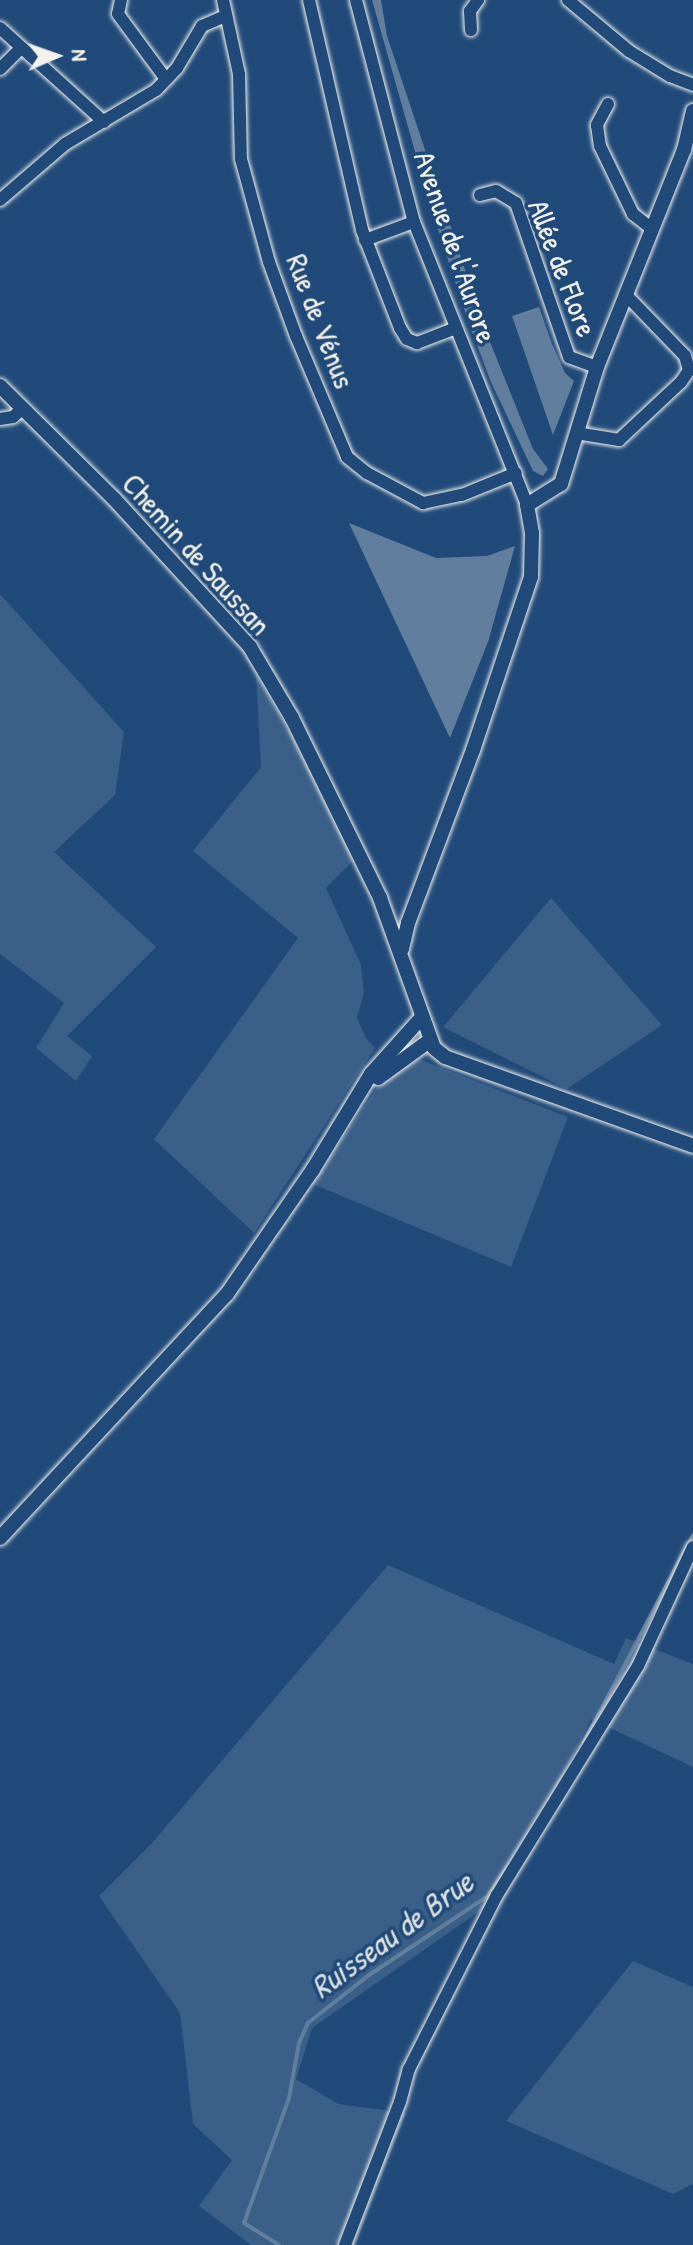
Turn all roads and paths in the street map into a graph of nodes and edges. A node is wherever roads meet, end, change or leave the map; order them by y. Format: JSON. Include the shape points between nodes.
{"nodes":[{"id":1,"x":121,"y":0,"type":"edge"},
{"id":2,"x":223,"y":0,"type":"edge"},
{"id":3,"x":309,"y":0,"type":"edge"},
{"id":4,"x":356,"y":0,"type":"edge"},
{"id":5,"x":478,"y":0,"type":"edge"},
{"id":6,"x":568,"y":0,"type":"edge"},
{"id":7,"x":226,"y":16,"type":"junction"},
{"id":8,"x":0,"y":28,"type":"edge"},
{"id":9,"x":471,"y":30,"type":"dead end"},
{"id":10,"x":21,"y":48,"type":"junction"},
{"id":11,"x":0,"y":69,"type":"edge"},
{"id":12,"x":166,"y":79,"type":"junction"},
{"id":13,"x":693,"y":85,"type":"edge"},
{"id":14,"x":608,"y":104,"type":"dead end"},
{"id":15,"x":693,"y":111,"type":"edge"},
{"id":16,"x":104,"y":122,"type":"junction"},
{"id":17,"x":690,"y":138,"type":"edge"},
{"id":18,"x":480,"y":195,"type":"dead end"},
{"id":19,"x":0,"y":200,"type":"edge"},
{"id":20,"x":414,"y":222,"type":"junction"},
{"id":21,"x":652,"y":229,"type":"junction"},
{"id":22,"x":365,"y":240,"type":"junction"},
{"id":23,"x":626,"y":295,"type":"junction"},
{"id":24,"x":454,"y":329,"type":"junction"},
{"id":25,"x":597,"y":367,"type":"junction"},
{"id":26,"x":0,"y":386,"type":"edge"},
{"id":27,"x":23,"y":408,"type":"junction"},
{"id":28,"x":0,"y":419,"type":"edge"},
{"id":29,"x":576,"y":433,"type":"junction"},
{"id":30,"x":516,"y":473,"type":"junction"},
{"id":31,"x":527,"y":505,"type":"junction"},
{"id":32,"x":385,"y":911,"type":"junction"},
{"id":33,"x":408,"y":923,"type":"junction"},
{"id":34,"x":403,"y":946,"type":"junction"},
{"id":35,"x":421,"y":1018,"type":"junction"},
{"id":36,"x":429,"y":1041,"type":"junction"},
{"id":37,"x":352,"y":1108,"type":"junction"},
{"id":38,"x":693,"y":1146,"type":"edge"},
{"id":39,"x":0,"y":1538,"type":"edge"},
{"id":40,"x":693,"y":1547,"type":"edge"},
{"id":41,"x":345,"y":2245,"type":"edge"}],
"edges":[{"from":1,"to":12,"type":"street","via":[[118,14]]},
{"from":2,"to":7,"type":"street","name":"Rue de Vénus"},
{"from":3,"to":22,"type":"street"},
{"from":4,"to":20,"type":"street","name":"Avenue de l'Aurore"},
{"from":5,"to":9,"type":"street","via":[[470,11]]},
{"from":6,"to":13,"type":"street","via":[[629,51]]},
{"from":7,"to":12,"type":"street","via":[[202,26]]},
{"from":7,"to":30,"type":"street","name":"Rue de Vénus","via":[[239,74],[241,159],[275,277],[347,457],[423,503],[462,495]]},
{"from":8,"to":10,"type":"street"},
{"from":10,"to":11,"type":"street"},
{"from":10,"to":16,"type":"street"},
{"from":12,"to":16,"type":"street"},
{"from":14,"to":21,"type":"street","via":[[597,125],[600,146],[633,214]]},
{"from":15,"to":17,"type":"street"},
{"from":16,"to":19,"type":"street","via":[[65,144]]},
{"from":17,"to":21,"type":"street"},
{"from":18,"to":25,"type":"street","name":"Allée de Flore","via":[[496,191],[516,203],[569,357]]},
{"from":20,"to":22,"type":"street"},
{"from":20,"to":24,"type":"street","name":"Avenue de l'Aurore"},
{"from":21,"to":23,"type":"street"},
{"from":22,"to":24,"type":"street","via":[[405,337],[423,343]]},
{"from":23,"to":25,"type":"street"},
{"from":23,"to":29,"type":"street","via":[[685,356],[689,370],[619,440]]},
{"from":24,"to":30,"type":"street","name":"Avenue de l'Aurore"},
{"from":25,"to":29,"type":"street"},
{"from":26,"to":27,"type":"street","name":"Chemin de Saussan"},
{"from":27,"to":28,"type":"street"},
{"from":27,"to":32,"type":"street","name":"Chemin de Saussan","via":[[250,647],[292,718]]},
{"from":29,"to":31,"type":"street","via":[[561,484]]},
{"from":30,"to":31,"type":"street","name":"Avenue de l'Aurore"},
{"from":31,"to":33,"type":"street","name":"Avenue de l'Aurore","via":[[531,577]]},
{"from":32,"to":33,"type":"street"},
{"from":32,"to":34,"type":"street","name":"Chemin de Saussan"},
{"from":33,"to":34,"type":"street","name":"Avenue de l'Aurore"},
{"from":34,"to":35,"type":"street","name":"Chemin de Saussan"},
{"from":35,"to":36,"type":"street","name":"Chemin de Saussan"},
{"from":35,"to":37,"type":"street","via":[[371,1074]]},
{"from":36,"to":37,"type":"street","via":[[383,1072]]},
{"from":36,"to":38,"type":"street","via":[[445,1057]]},
{"from":37,"to":39,"type":"street","via":[[227,1294]]},
{"from":40,"to":41,"type":"street","via":[[638,1666],[497,1895],[409,2069]]}]}
